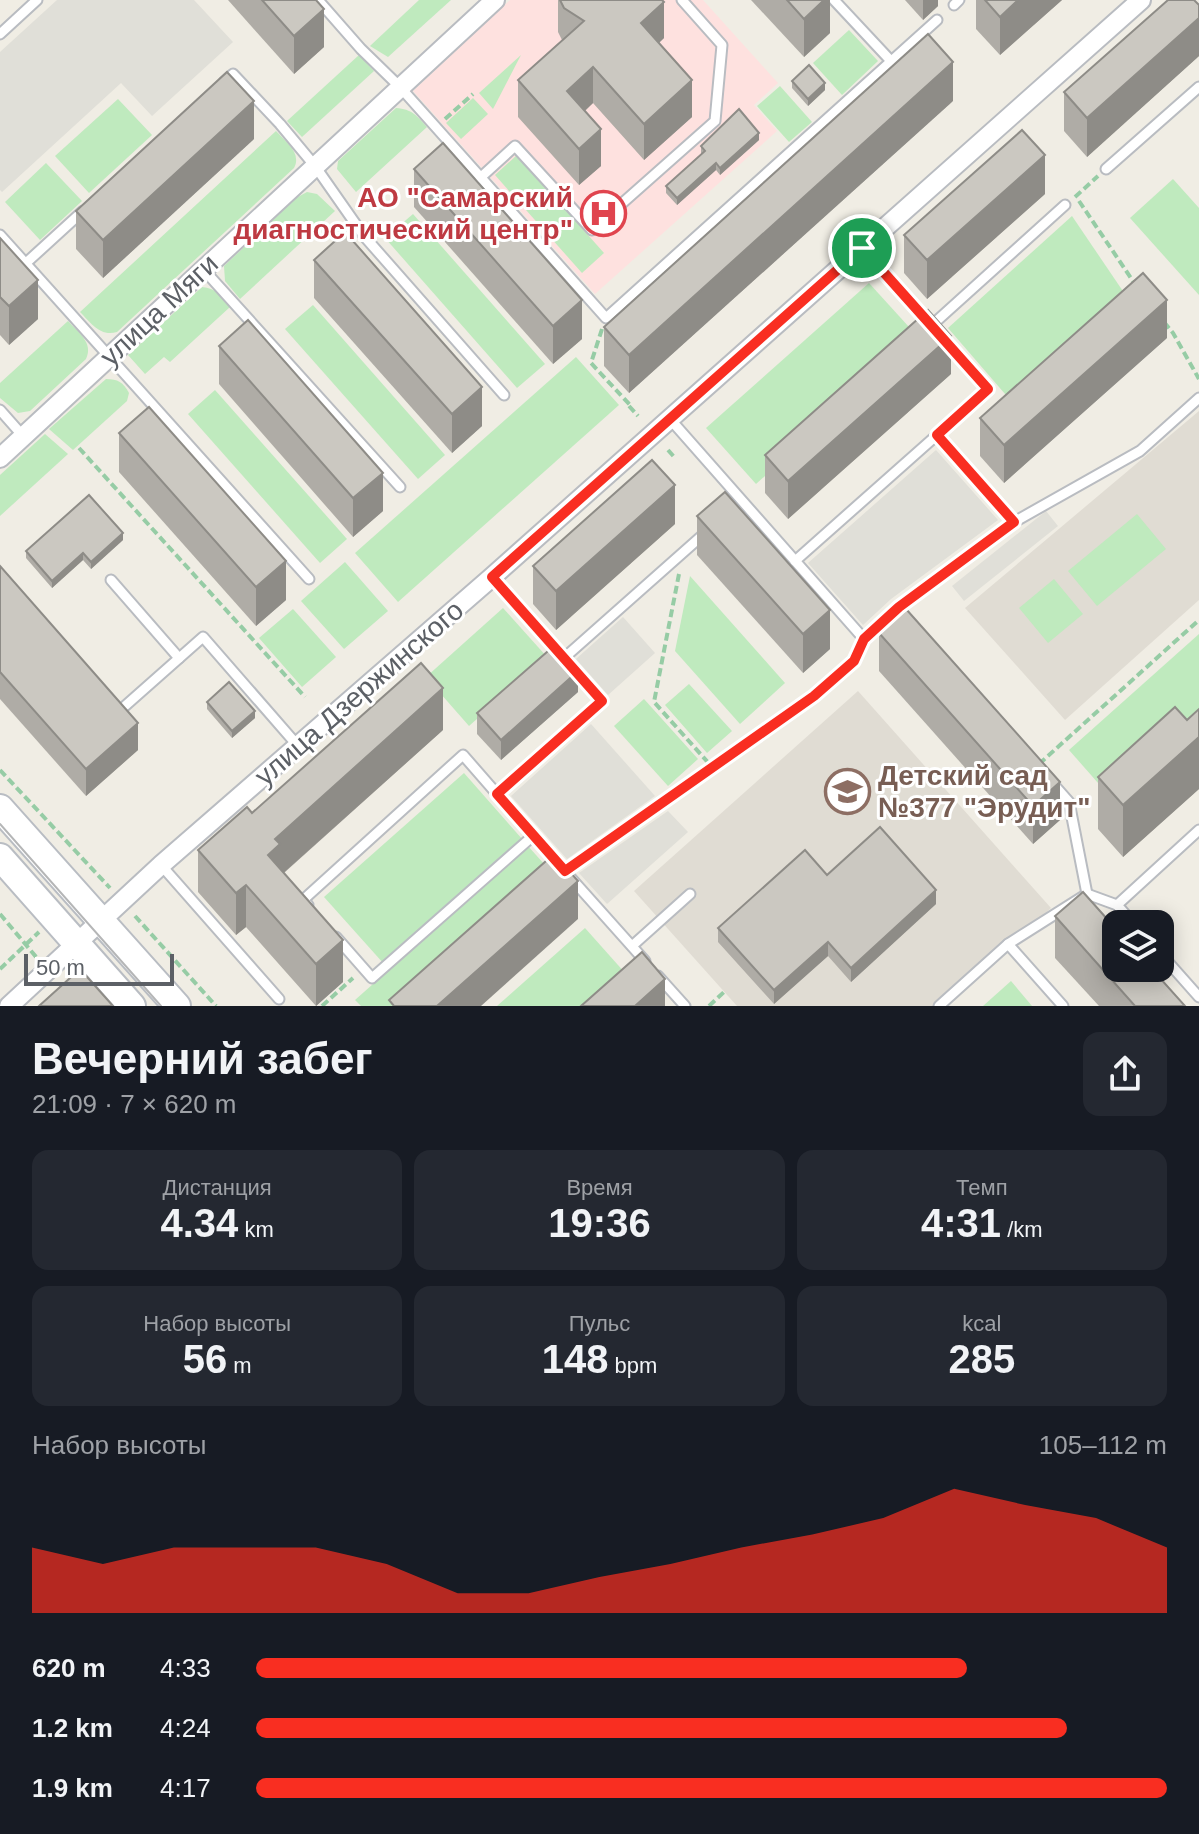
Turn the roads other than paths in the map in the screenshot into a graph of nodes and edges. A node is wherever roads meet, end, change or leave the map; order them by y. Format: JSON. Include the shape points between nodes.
{"nodes":[{"id":1,"x":37,"y":0,"type":"edge"},
{"id":2,"x":318,"y":0,"type":"edge"},
{"id":3,"x":495,"y":0,"type":"edge"},
{"id":4,"x":682,"y":0,"type":"edge"},
{"id":5,"x":834,"y":0,"type":"edge"},
{"id":6,"x":1141,"y":0,"type":"edge"},
{"id":7,"x":937,"y":20,"type":"dead end"},
{"id":8,"x":0,"y":34,"type":"edge"},
{"id":9,"x":891,"y":61,"type":"junction"},
{"id":10,"x":222,"y":85,"type":"edge"},
{"id":11,"x":400,"y":87,"type":"junction"},
{"id":12,"x":1199,"y":87,"type":"edge"},
{"id":13,"x":315,"y":166,"type":"junction"},
{"id":14,"x":1106,"y":169,"type":"road end"},
{"id":15,"x":480,"y":178,"type":"junction"},
{"id":16,"x":95,"y":200,"type":"edge"},
{"id":17,"x":1065,"y":205,"type":"road end"},
{"id":18,"x":0,"y":235,"type":"edge"},
{"id":19,"x":862,"y":248,"type":"junction"},
{"id":20,"x":26,"y":263,"type":"junction"},
{"id":21,"x":204,"y":269,"type":"junction"},
{"id":22,"x":931,"y":326,"type":"junction"},
{"id":23,"x":109,"y":356,"type":"junction"},
{"id":24,"x":504,"y":395,"type":"dead end"},
{"id":25,"x":1199,"y":398,"type":"edge"},
{"id":26,"x":0,"y":410,"type":"edge"},
{"id":27,"x":670,"y":419,"type":"junction"},
{"id":28,"x":937,"y":435,"type":"junction"},
{"id":29,"x":23,"y":436,"type":"junction"},
{"id":30,"x":0,"y":458,"type":"edge"},
{"id":31,"x":400,"y":487,"type":"dead end"},
{"id":32,"x":742,"y":500,"type":"junction"},
{"id":33,"x":730,"y":511,"type":"edge"},
{"id":34,"x":718,"y":521,"type":"edge"},
{"id":35,"x":1014,"y":522,"type":"junction"},
{"id":36,"x":795,"y":561,"type":"junction"},
{"id":37,"x":492,"y":577,"type":"junction"},
{"id":38,"x":309,"y":579,"type":"dead end"},
{"id":39,"x":111,"y":580,"type":"dead end"},
{"id":40,"x":899,"y":607,"type":"junction"},
{"id":41,"x":909,"y":618,"type":"edge"},
{"id":42,"x":179,"y":658,"type":"junction"},
{"id":43,"x":564,"y":658,"type":"junction"},
{"id":44,"x":125,"y":706,"type":"edge"},
{"id":45,"x":298,"y":747,"type":"junction"},
{"id":46,"x":1037,"y":765,"type":"edge"},
{"id":47,"x":497,"y":794,"type":"junction"},
{"id":48,"x":0,"y":808,"type":"edge"},
{"id":49,"x":1199,"y":830,"type":"edge"},
{"id":50,"x":534,"y":835,"type":"junction"},
{"id":51,"x":0,"y":857,"type":"edge"},
{"id":52,"x":161,"y":865,"type":"junction"},
{"id":53,"x":690,"y":894,"type":"dead end"},
{"id":54,"x":1087,"y":894,"type":"junction"},
{"id":55,"x":1117,"y":905,"type":"junction"},
{"id":56,"x":1121,"y":910,"type":"edge"},
{"id":57,"x":313,"y":911,"type":"edge"},
{"id":58,"x":102,"y":922,"type":"junction"},
{"id":59,"x":333,"y":934,"type":"edge"},
{"id":60,"x":1008,"y":944,"type":"junction"},
{"id":61,"x":77,"y":945,"type":"junction"},
{"id":62,"x":632,"y":946,"type":"junction"},
{"id":63,"x":1174,"y":969,"type":"edge"},
{"id":64,"x":1199,"y":997,"type":"edge"},
{"id":65,"x":279,"y":999,"type":"dead end"},
{"id":66,"x":9,"y":1006,"type":"edge"},
{"id":67,"x":132,"y":1006,"type":"edge"},
{"id":68,"x":177,"y":1006,"type":"edge"},
{"id":69,"x":685,"y":1006,"type":"edge"},
{"id":70,"x":939,"y":1006,"type":"edge"},
{"id":71,"x":1063,"y":1006,"type":"edge"}],
"edges":[{"from":1,"to":8,"type":"lane"},
{"from":2,"to":11,"type":"lane"},
{"from":3,"to":11,"type":"street","name":"улица Мяги"},
{"from":4,"to":15,"type":"lane","via":[[722,45],[715,121],[592,230],[515,146]]},
{"from":5,"to":9,"type":"lane"},
{"from":6,"to":19,"type":"street","name":"улица Дзержинского"},
{"from":7,"to":9,"type":"lane"},
{"from":9,"to":15,"type":"lane","via":[[606,318]]},
{"from":10,"to":13,"type":"lane","via":[[233,74]]},
{"from":11,"to":13,"type":"street","name":"улица Мяги"},
{"from":11,"to":15,"type":"lane"},
{"from":12,"to":14,"type":"lane"},
{"from":13,"to":21,"type":"street","name":"улица Мяги"},
{"from":13,"to":24,"type":"lane","via":[[364,236]]},
{"from":16,"to":20,"type":"lane"},
{"from":17,"to":22,"type":"lane"},
{"from":18,"to":20,"type":"lane"},
{"from":19,"to":22,"type":"lane"},
{"from":19,"to":27,"type":"street","name":"улица Дзержинского"},
{"from":20,"to":23,"type":"lane"},
{"from":21,"to":23,"type":"street","name":"улица Мяги"},
{"from":21,"to":31,"type":"lane"},
{"from":22,"to":28,"type":"lane","via":[[988,389]]},
{"from":23,"to":29,"type":"street","name":"улица Мяги"},
{"from":23,"to":38,"type":"lane"},
{"from":25,"to":35,"type":"lane","via":[[1140,451]]},
{"from":26,"to":29,"type":"lane"},
{"from":27,"to":32,"type":"lane"},
{"from":27,"to":37,"type":"street","name":"улица Дзержинского"},
{"from":28,"to":35,"type":"lane"},
{"from":28,"to":36,"type":"lane"},
{"from":29,"to":30,"type":"street","name":"улица Мяги"},
{"from":32,"to":33,"type":"lane"},
{"from":32,"to":36,"type":"lane"},
{"from":34,"to":43,"type":"lane"},
{"from":35,"to":40,"type":"lane"},
{"from":36,"to":40,"type":"lane","via":[[864,639]]},
{"from":37,"to":43,"type":"lane"},
{"from":37,"to":45,"type":"street","name":"улица Дзержинского"},
{"from":39,"to":42,"type":"lane"},
{"from":40,"to":41,"type":"lane"},
{"from":42,"to":44,"type":"lane"},
{"from":42,"to":45,"type":"lane","via":[[203,637]]},
{"from":43,"to":47,"type":"lane","via":[[602,701]]},
{"from":45,"to":52,"type":"street","name":"улица Дзержинского"},
{"from":46,"to":54,"type":"lane","via":[[1069,802]]},
{"from":47,"to":50,"type":"lane"},
{"from":47,"to":57,"type":"lane","via":[[463,755],[303,900]]},
{"from":48,"to":58,"type":"street"},
{"from":49,"to":55,"type":"lane"},
{"from":50,"to":59,"type":"lane","via":[[372,978]]},
{"from":50,"to":62,"type":"lane"},
{"from":51,"to":61,"type":"street"},
{"from":52,"to":58,"type":"street","name":"улица Дзержинского"},
{"from":52,"to":65,"type":"lane"},
{"from":53,"to":62,"type":"lane"},
{"from":54,"to":55,"type":"lane"},
{"from":54,"to":60,"type":"lane"},
{"from":55,"to":56,"type":"lane"},
{"from":58,"to":61,"type":"street","name":"улица Дзержинского"},
{"from":58,"to":68,"type":"street"},
{"from":60,"to":70,"type":"lane"},
{"from":60,"to":71,"type":"lane"},
{"from":61,"to":66,"type":"street","name":"улица Дзержинского"},
{"from":61,"to":67,"type":"street"},
{"from":62,"to":69,"type":"lane"},
{"from":63,"to":64,"type":"lane"}]}
